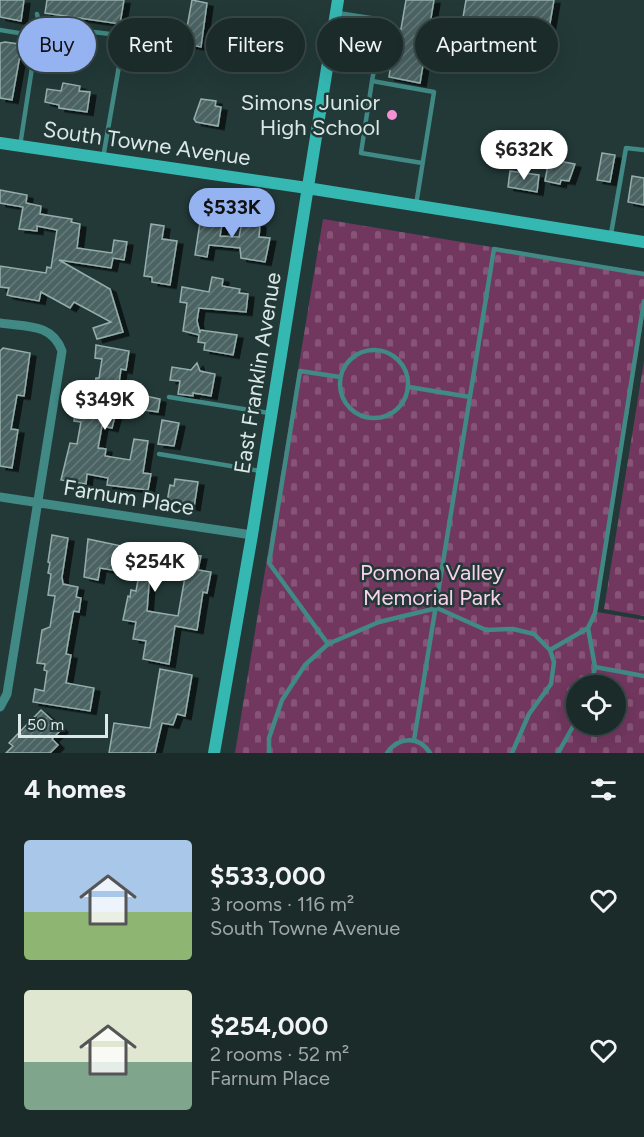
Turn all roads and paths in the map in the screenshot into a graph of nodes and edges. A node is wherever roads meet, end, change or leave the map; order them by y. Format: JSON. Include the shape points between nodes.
{"nodes":[{"id":1,"x":337,"y":6,"type":"edge"},
{"id":2,"x":37,"y":14,"type":"dead end"},
{"id":3,"x":38,"y":18,"type":"edge"},
{"id":4,"x":0,"y":30,"type":"edge"},
{"id":5,"x":96,"y":32,"type":"edge"},
{"id":6,"x":18,"y":33,"type":"edge"},
{"id":7,"x":31,"y":72,"type":"edge"},
{"id":8,"x":372,"y":81,"type":"junction"},
{"id":9,"x":0,"y":143,"type":"edge"},
{"id":10,"x":20,"y":146,"type":"junction"},
{"id":11,"x":644,"y":150,"type":"edge"},
{"id":12,"x":103,"y":158,"type":"junction"},
{"id":13,"x":423,"y":164,"type":"junction"},
{"id":14,"x":307,"y":188,"type":"junction"},
{"id":15,"x":416,"y":205,"type":"junction"},
{"id":16,"x":610,"y":237,"type":"junction"},
{"id":17,"x":644,"y":242,"type":"edge"},
{"id":18,"x":644,"y":274,"type":"edge"},
{"id":19,"x":644,"y":301,"type":"edge"},
{"id":20,"x":0,"y":323,"type":"edge"},
{"id":21,"x":340,"y":376,"type":"junction"},
{"id":22,"x":409,"y":387,"type":"junction"},
{"id":23,"x":169,"y":397,"type":"dead end"},
{"id":24,"x":470,"y":397,"type":"junction"},
{"id":25,"x":272,"y":414,"type":"junction"},
{"id":26,"x":159,"y":454,"type":"dead end"},
{"id":27,"x":263,"y":471,"type":"junction"},
{"id":28,"x":0,"y":497,"type":"edge"},
{"id":29,"x":38,"y":503,"type":"junction"},
{"id":30,"x":252,"y":535,"type":"junction"},
{"id":31,"x":437,"y":608,"type":"junction"},
{"id":32,"x":588,"y":628,"type":"junction"},
{"id":33,"x":328,"y":644,"type":"junction"},
{"id":34,"x":550,"y":650,"type":"junction"},
{"id":35,"x":595,"y":667,"type":"junction"},
{"id":36,"x":593,"y":675,"type":"edge"},
{"id":37,"x":644,"y":676,"type":"edge"},
{"id":38,"x":0,"y":707,"type":"edge"},
{"id":39,"x":568,"y":735,"type":"edge"},
{"id":40,"x":414,"y":741,"type":"junction"},
{"id":41,"x":510,"y":752,"type":"edge"},
{"id":42,"x":214,"y":753,"type":"edge"},
{"id":43,"x":269,"y":753,"type":"edge"},
{"id":44,"x":387,"y":753,"type":"edge"},
{"id":45,"x":430,"y":753,"type":"edge"},
{"id":46,"x":558,"y":753,"type":"edge"}],
"edges":[{"from":1,"to":8,"type":"lane","via":[[383,20]]},
{"from":1,"to":14,"type":"street","name":"East Franklin Avenue"},
{"from":2,"to":3,"type":"lane"},
{"from":4,"to":6,"type":"lane"},
{"from":5,"to":12,"type":"lane","via":[[118,35],[123,43]]},
{"from":7,"to":10,"type":"lane"},
{"from":8,"to":13,"type":"lane","via":[[434,92]]},
{"from":8,"to":13,"type":"lane","via":[[361,153]]},
{"from":9,"to":10,"type":"street","name":"South Towne Avenue"},
{"from":10,"to":12,"type":"street","name":"South Towne Avenue"},
{"from":11,"to":16,"type":"lane","via":[[626,148]]},
{"from":12,"to":14,"type":"street","name":"South Towne Avenue"},
{"from":13,"to":15,"type":"lane"},
{"from":14,"to":15,"type":"street","name":"South Towne Avenue"},
{"from":14,"to":25,"type":"street","name":"East Franklin Avenue"},
{"from":15,"to":16,"type":"street","name":"South Towne Avenue"},
{"from":16,"to":17,"type":"street","name":"South Towne Avenue"},
{"from":18,"to":24,"type":"lane","via":[[494,249]]},
{"from":19,"to":32,"type":"lane","via":[[595,613]]},
{"from":20,"to":29,"type":"street","via":[[48,330],[58,338],[62,351]]},
{"from":21,"to":22,"type":"lane","via":[[358,353],[386,351],[397,358],[406,372]]},
{"from":21,"to":22,"type":"lane","via":[[340,393],[348,408],[361,417],[379,419],[395,411],[405,400]]},
{"from":21,"to":33,"type":"lane","via":[[300,371],[269,563]]},
{"from":22,"to":24,"type":"lane"},
{"from":23,"to":25,"type":"lane"},
{"from":24,"to":31,"type":"lane"},
{"from":25,"to":27,"type":"street","name":"East Franklin Avenue"},
{"from":26,"to":27,"type":"lane"},
{"from":27,"to":30,"type":"street","name":"East Franklin Avenue"},
{"from":28,"to":29,"type":"street","name":"Farnum Place"},
{"from":29,"to":30,"type":"street","name":"Farnum Place"},
{"from":29,"to":38,"type":"street","via":[[7,694]]},
{"from":30,"to":42,"type":"street","name":"East Franklin Avenue"},
{"from":31,"to":33,"type":"lane","via":[[380,622]]},
{"from":31,"to":34,"type":"lane","via":[[486,630],[513,629],[534,634]]},
{"from":31,"to":40,"type":"lane"},
{"from":32,"to":34,"type":"lane"},
{"from":32,"to":35,"type":"lane"},
{"from":33,"to":43,"type":"lane","via":[[305,665],[282,700]]},
{"from":34,"to":41,"type":"lane","via":[[554,662],[551,684],[529,714]]},
{"from":35,"to":36,"type":"lane"},
{"from":35,"to":37,"type":"lane"},
{"from":39,"to":46,"type":"lane"},
{"from":40,"to":44,"type":"lane","via":[[398,742]]},
{"from":40,"to":45,"type":"lane","via":[[422,743]]}]}
